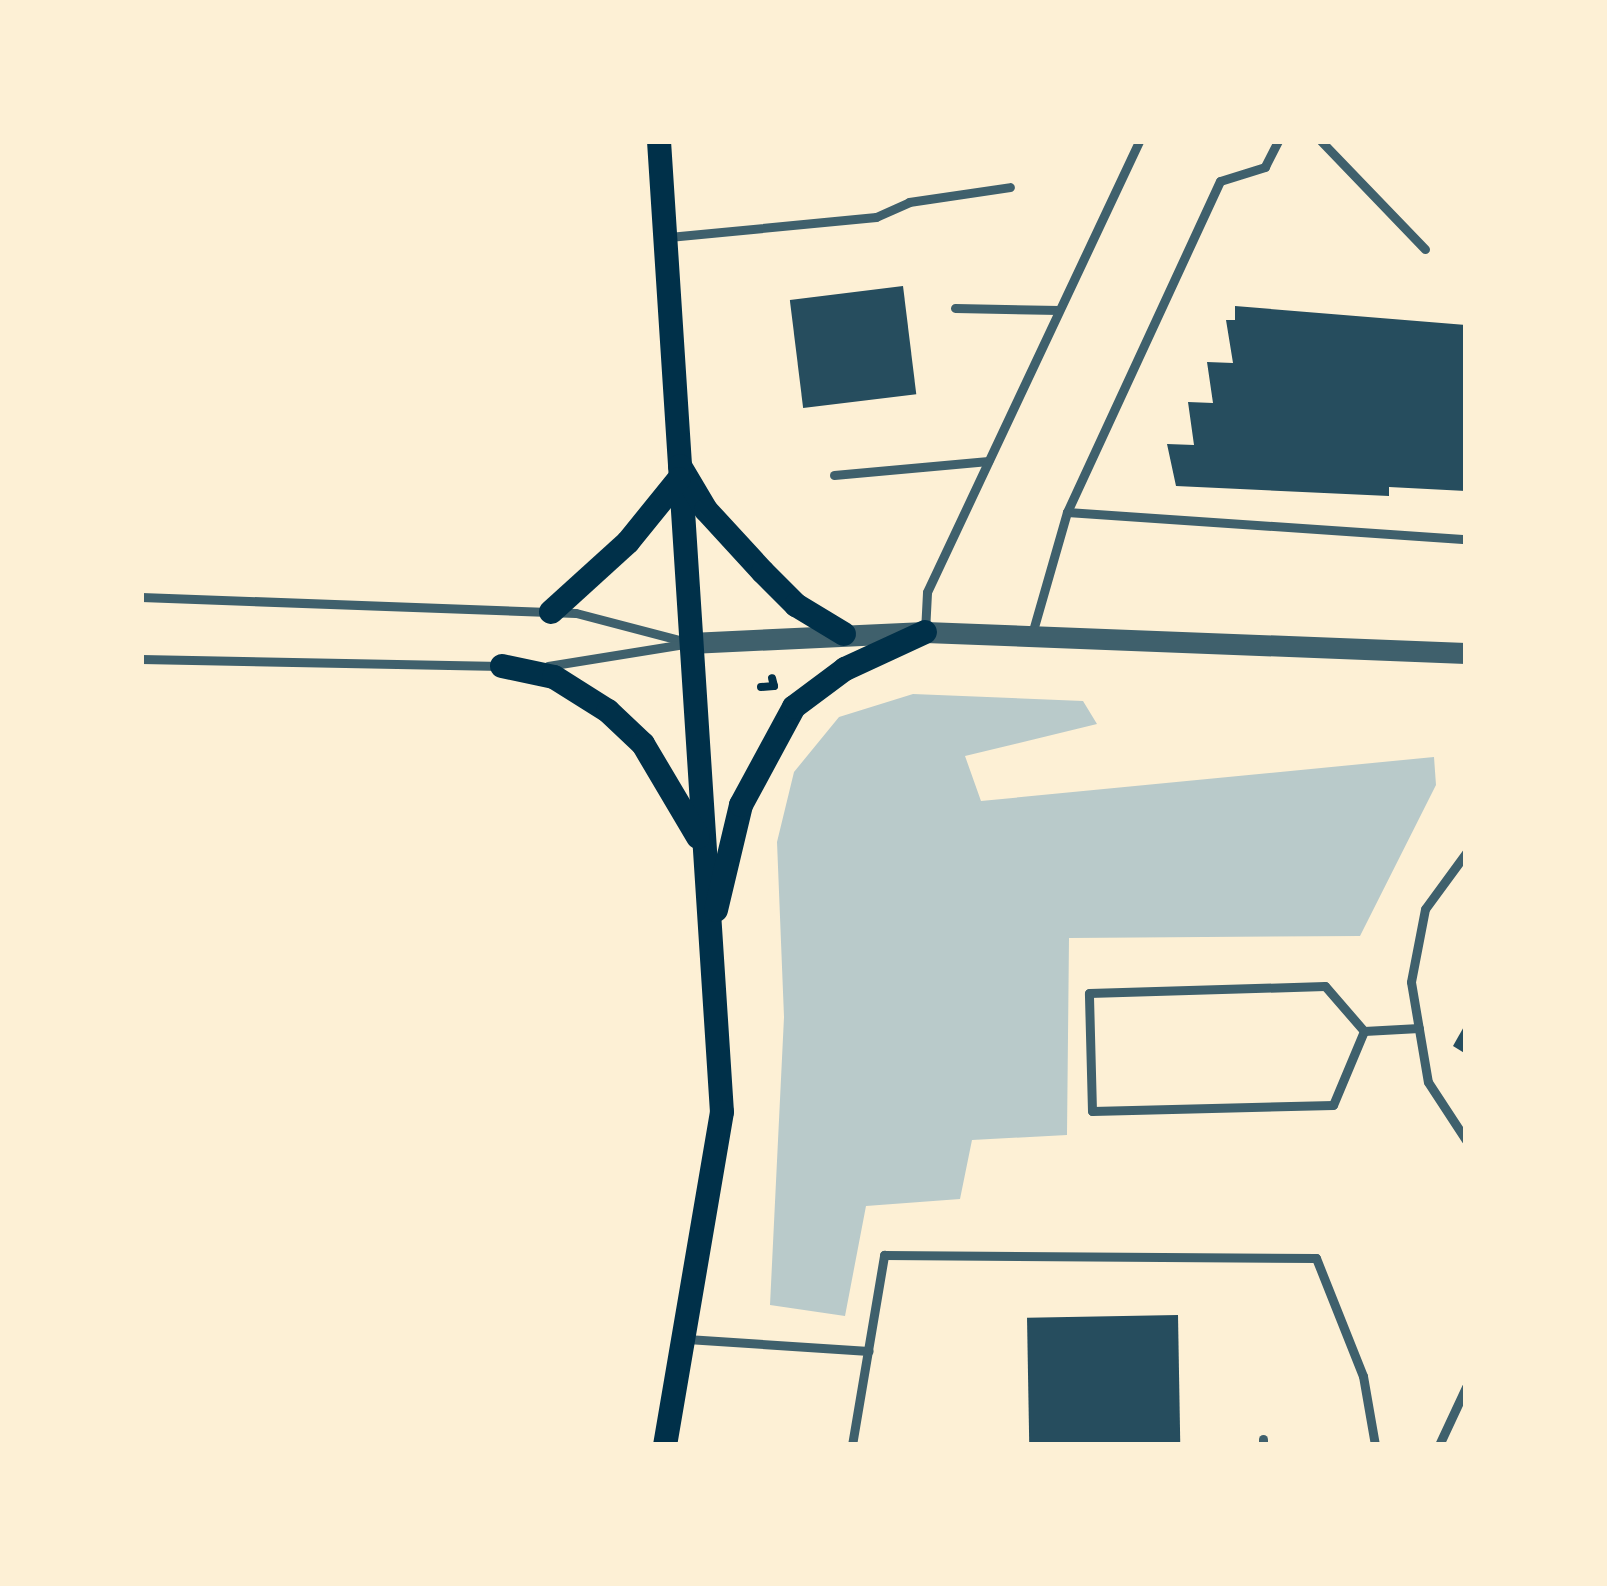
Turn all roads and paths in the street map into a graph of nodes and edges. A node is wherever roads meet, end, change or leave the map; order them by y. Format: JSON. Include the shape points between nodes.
{"nodes":[{"id":1,"x":659,"y":141,"type":"edge"},
{"id":2,"x":1139,"y":141,"type":"edge"},
{"id":3,"x":1278,"y":141,"type":"edge"},
{"id":4,"x":1321,"y":141,"type":"edge"},
{"id":5,"x":1010,"y":188,"type":"dead end"},
{"id":6,"x":664,"y":238,"type":"junction"},
{"id":7,"x":1425,"y":249,"type":"dead end"},
{"id":8,"x":955,"y":308,"type":"dead end"},
{"id":9,"x":1059,"y":310,"type":"junction"},
{"id":10,"x":988,"y":461,"type":"junction"},
{"id":11,"x":679,"y":471,"type":"junction"},
{"id":12,"x":835,"y":476,"type":"dead end"},
{"id":13,"x":1067,"y":512,"type":"junction"},
{"id":14,"x":1466,"y":539,"type":"edge"},
{"id":15,"x":141,"y":597,"type":"edge"},
{"id":16,"x":551,"y":612,"type":"junction"},
{"id":17,"x":925,"y":632,"type":"junction"},
{"id":18,"x":844,"y":634,"type":"junction"},
{"id":19,"x":1032,"y":635,"type":"junction"},
{"id":20,"x":690,"y":643,"type":"junction"},
{"id":21,"x":1466,"y":653,"type":"edge"},
{"id":22,"x":141,"y":659,"type":"edge"},
{"id":23,"x":502,"y":666,"type":"junction"},
{"id":24,"x":704,"y":850,"type":"junction"},
{"id":25,"x":1466,"y":853,"type":"edge"},
{"id":26,"x":711,"y":929,"type":"junction"},
{"id":27,"x":1419,"y":1028,"type":"junction"},
{"id":28,"x":1364,"y":1030,"type":"junction"},
{"id":29,"x":1466,"y":1140,"type":"edge"},
{"id":30,"x":688,"y":1339,"type":"junction"},
{"id":31,"x":869,"y":1351,"type":"junction"},
{"id":32,"x":1466,"y":1387,"type":"edge"},
{"id":33,"x":665,"y":1445,"type":"edge"},
{"id":34,"x":852,"y":1445,"type":"edge"},
{"id":35,"x":1375,"y":1445,"type":"edge"},
{"id":36,"x":1439,"y":1445,"type":"edge"}],
"edges":[{"from":1,"to":6,"type":"main road"},
{"from":2,"to":9,"type":"lane"},
{"from":3,"to":13,"type":"lane","via":[[1265,167],[1220,181]]},
{"from":4,"to":7,"type":"lane"},
{"from":5,"to":6,"type":"lane","via":[[909,202],[876,217]]},
{"from":6,"to":11,"type":"main road"},
{"from":8,"to":9,"type":"lane"},
{"from":9,"to":10,"type":"lane"},
{"from":10,"to":12,"type":"lane"},
{"from":10,"to":17,"type":"lane","via":[[927,592]]},
{"from":11,"to":16,"type":"main road","via":[[628,542]]},
{"from":11,"to":18,"type":"main road","via":[[796,605]]},
{"from":11,"to":20,"type":"main road"},
{"from":13,"to":14,"type":"lane"},
{"from":13,"to":19,"type":"lane"},
{"from":15,"to":16,"type":"lane"},
{"from":16,"to":20,"type":"lane"},
{"from":17,"to":18,"type":"street"},
{"from":17,"to":19,"type":"street"},
{"from":17,"to":26,"type":"main road","via":[[844,669],[794,707],[773,735],[741,805]]},
{"from":18,"to":20,"type":"street"},
{"from":19,"to":21,"type":"street"},
{"from":20,"to":23,"type":"lane","via":[[580,667]]},
{"from":20,"to":24,"type":"main road"},
{"from":22,"to":23,"type":"lane"},
{"from":23,"to":24,"type":"main road","via":[[554,676],[612,714],[643,744]]},
{"from":24,"to":26,"type":"main road"},
{"from":25,"to":27,"type":"lane","via":[[1425,909],[1411,982]]},
{"from":26,"to":30,"type":"main road","via":[[722,1112]]},
{"from":27,"to":28,"type":"lane"},
{"from":27,"to":29,"type":"lane","via":[[1428,1082]]},
{"from":28,"to":28,"type":"lane","via":[[1325,986],[1089,993],[1093,1111],[1333,1105]]},
{"from":30,"to":31,"type":"lane"},
{"from":30,"to":33,"type":"main road"},
{"from":31,"to":34,"type":"lane"},
{"from":31,"to":35,"type":"lane","via":[[884,1255],[1316,1258],[1363,1376]]},
{"from":32,"to":36,"type":"lane"}]}
